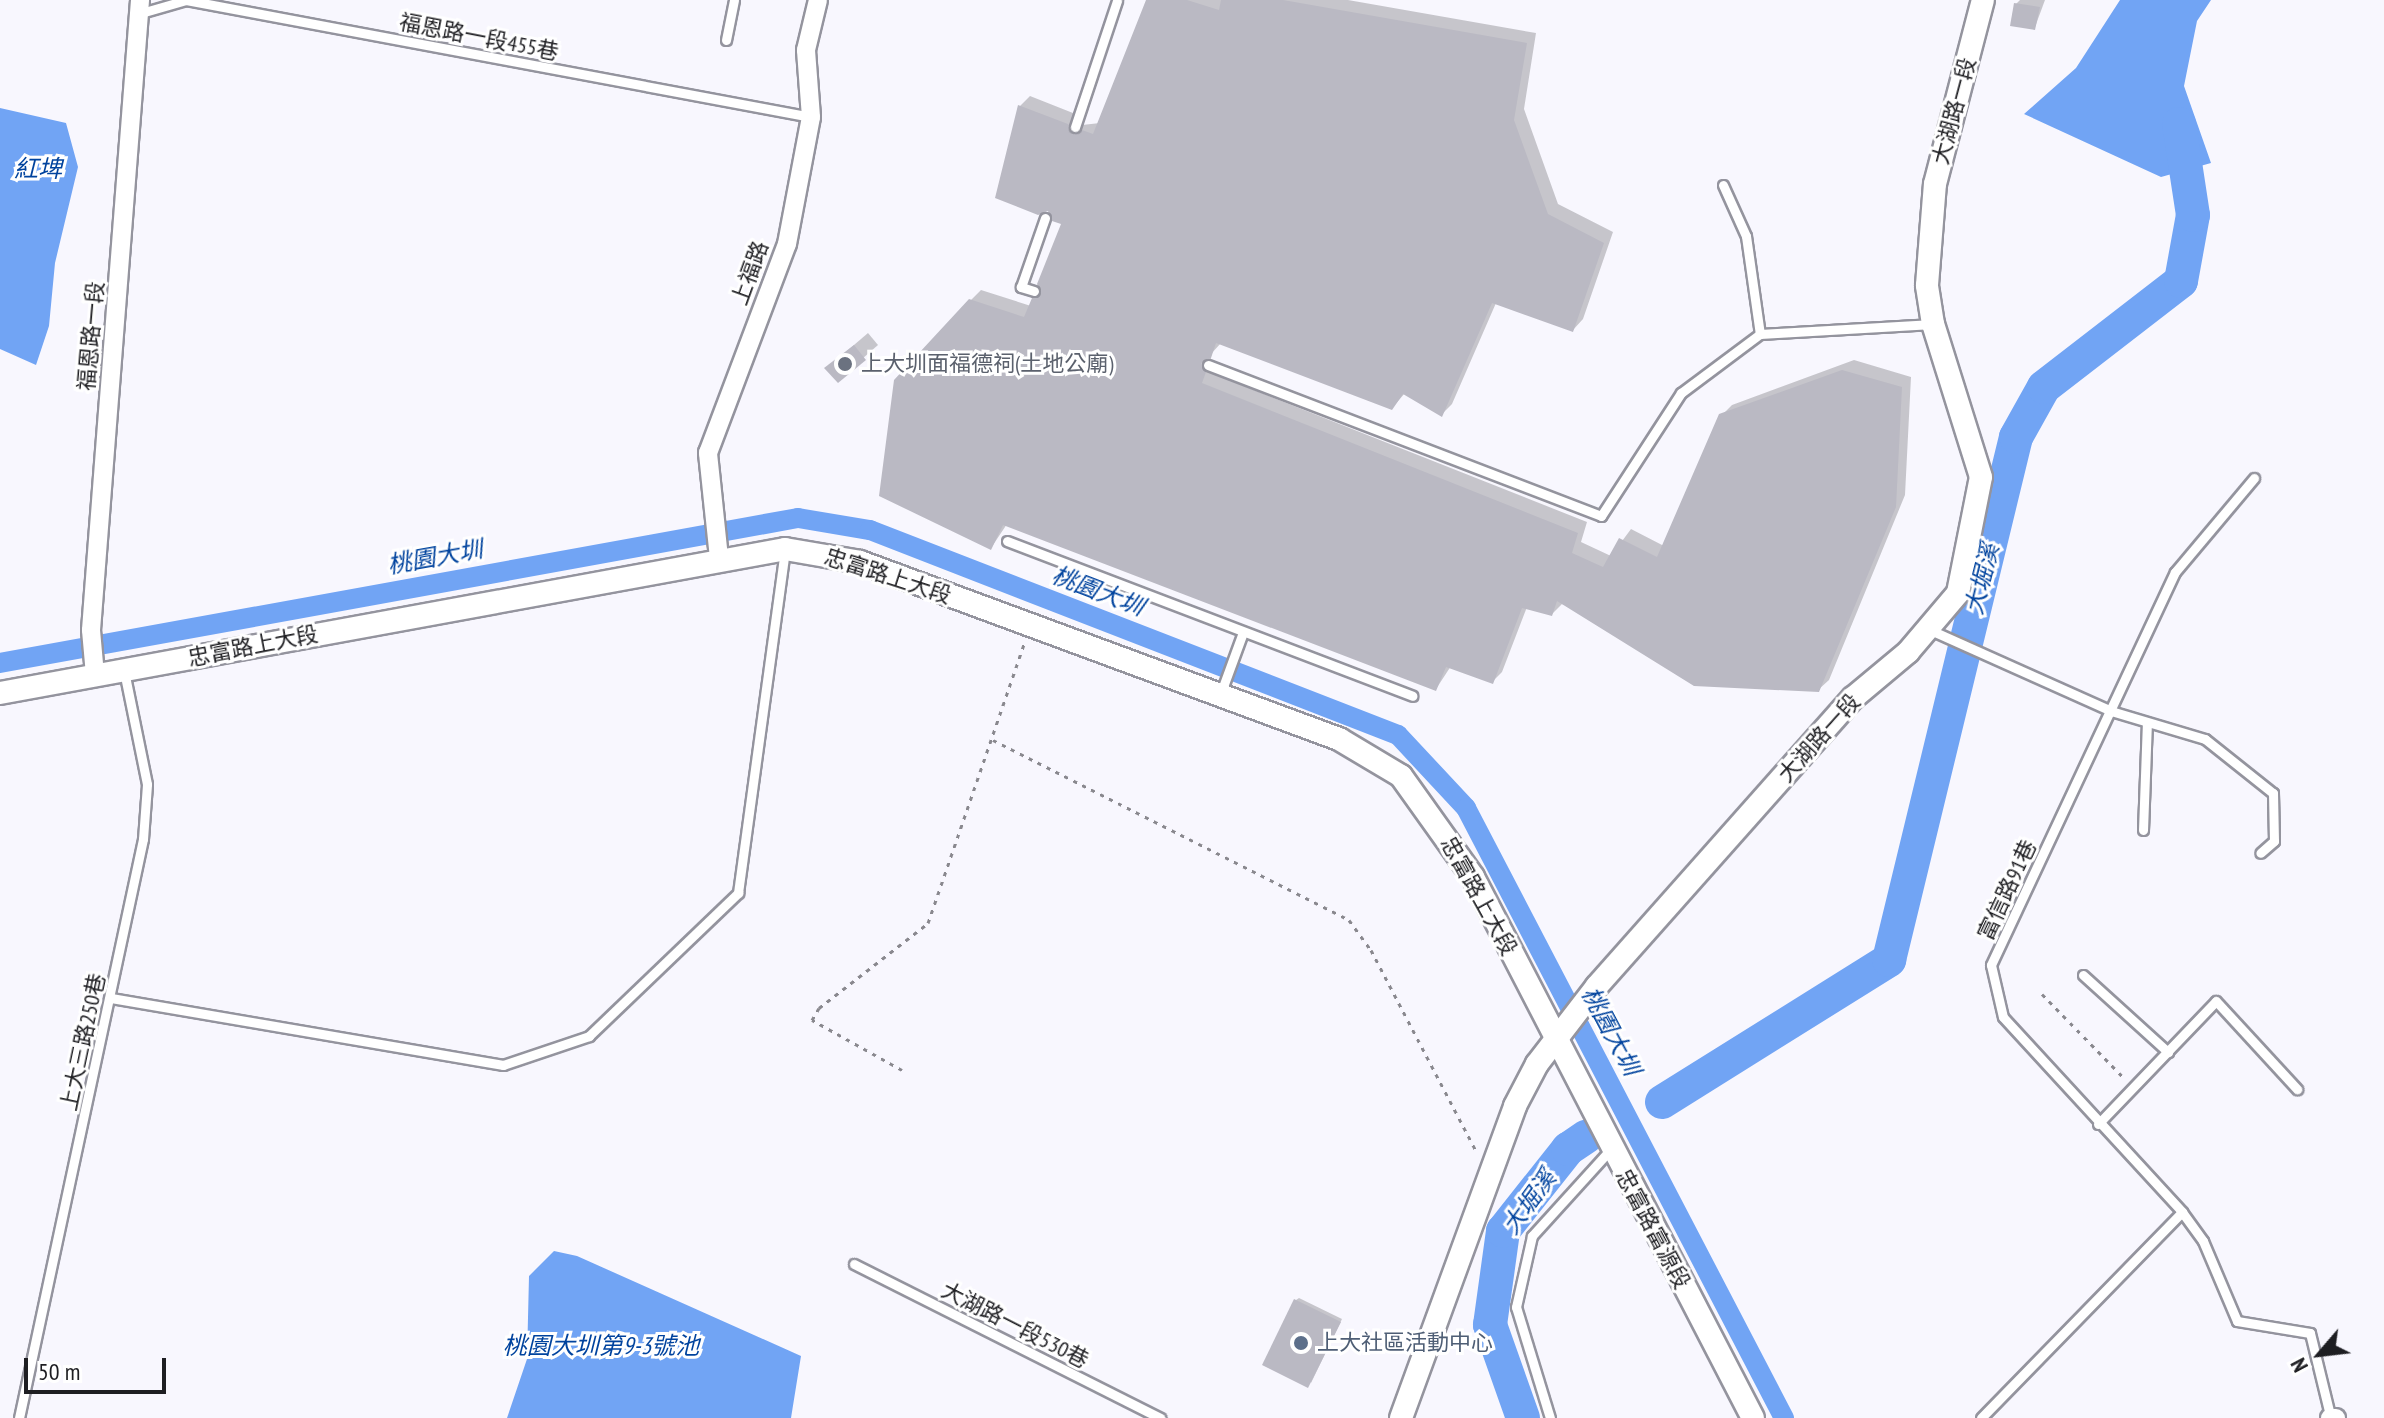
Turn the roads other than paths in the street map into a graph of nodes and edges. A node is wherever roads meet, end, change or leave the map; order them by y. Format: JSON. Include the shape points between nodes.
{"nodes":[{"id":1,"x":734,"y":0,"type":"edge"},
{"id":2,"x":818,"y":0,"type":"edge"},
{"id":3,"x":1983,"y":0,"type":"edge"},
{"id":4,"x":1117,"y":1,"type":"edge"},
{"id":5,"x":140,"y":6,"type":"edge"},
{"id":6,"x":726,"y":40,"type":"dead end"},
{"id":7,"x":811,"y":117,"type":"junction"},
{"id":8,"x":1075,"y":127,"type":"dead end"},
{"id":9,"x":1723,"y":185,"type":"dead end"},
{"id":10,"x":1045,"y":218,"type":"dead end"},
{"id":11,"x":1034,"y":291,"type":"dead end"},
{"id":12,"x":1933,"y":324,"type":"junction"},
{"id":13,"x":1760,"y":334,"type":"junction"},
{"id":14,"x":1208,"y":365,"type":"dead end"},
{"id":15,"x":2254,"y":478,"type":"dead end"},
{"id":16,"x":1007,"y":541,"type":"dead end"},
{"id":17,"x":785,"y":549,"type":"junction"},
{"id":18,"x":718,"y":551,"type":"junction"},
{"id":19,"x":1928,"y":629,"type":"junction"},
{"id":20,"x":1243,"y":632,"type":"junction"},
{"id":21,"x":94,"y":667,"type":"junction"},
{"id":22,"x":124,"y":671,"type":"junction"},
{"id":23,"x":1221,"y":692,"type":"junction"},
{"id":24,"x":0,"y":693,"type":"edge"},
{"id":25,"x":1412,"y":696,"type":"dead end"},
{"id":26,"x":2111,"y":711,"type":"junction"},
{"id":27,"x":2147,"y":723,"type":"junction"},
{"id":28,"x":2143,"y":830,"type":"dead end"},
{"id":29,"x":2260,"y":853,"type":"dead end"},
{"id":30,"x":2083,"y":975,"type":"dead end"},
{"id":31,"x":111,"y":998,"type":"junction"},
{"id":32,"x":1554,"y":1039,"type":"junction"},
{"id":33,"x":2168,"y":1052,"type":"junction"},
{"id":34,"x":2297,"y":1089,"type":"dead end"},
{"id":35,"x":2098,"y":1124,"type":"junction"},
{"id":36,"x":1611,"y":1149,"type":"junction"},
{"id":37,"x":2182,"y":1212,"type":"junction"},
{"id":38,"x":854,"y":1264,"type":"dead end"},
{"id":39,"x":1749,"y":1416,"type":"edge"},
{"id":40,"x":2332,"y":1417,"type":"edge"},
{"id":41,"x":19,"y":1418,"type":"edge"},
{"id":42,"x":1160,"y":1418,"type":"edge"},
{"id":43,"x":1401,"y":1418,"type":"edge"},
{"id":44,"x":1550,"y":1418,"type":"edge"},
{"id":45,"x":1981,"y":1418,"type":"edge"}],
"edges":[{"from":1,"to":6,"type":"lane"},
{"from":2,"to":7,"type":"street","name":"上福路","via":[[806,50]]},
{"from":3,"to":12,"type":"street","name":"大湖路一段","via":[[1935,184],[1927,285]]},
{"from":4,"to":8,"type":"lane"},
{"from":5,"to":7,"type":"lane","name":"福恩路一段455巷","via":[[186,0]]},
{"from":5,"to":21,"type":"street","name":"福恩路一段","via":[[91,630]]},
{"from":7,"to":18,"type":"street","name":"上福路","via":[[787,244],[708,453]]},
{"from":9,"to":13,"type":"lane","via":[[1746,236]]},
{"from":10,"to":11,"type":"lane","via":[[1021,287]]},
{"from":12,"to":13,"type":"lane"},
{"from":12,"to":19,"type":"street","name":"大湖路一段","via":[[1981,477],[1958,593]]},
{"from":13,"to":14,"type":"lane","via":[[1681,393],[1601,516]]},
{"from":15,"to":26,"type":"lane","name":"富信路91巷","via":[[2175,572]]},
{"from":16,"to":20,"type":"lane"},
{"from":17,"to":18,"type":"street","name":"忠富路上大段"},
{"from":17,"to":23,"type":"street","name":"忠富路上大段","via":[[860,562]]},
{"from":17,"to":31,"type":"lane","via":[[738,893],[589,1036],[503,1065]]},
{"from":18,"to":22,"type":"street","name":"忠富路上大段"},
{"from":19,"to":26,"type":"lane"},
{"from":19,"to":32,"type":"street","name":"大湖路一段","via":[[1853,698]]},
{"from":20,"to":23,"type":"lane"},
{"from":20,"to":25,"type":"lane"},
{"from":21,"to":22,"type":"street","name":"忠富路上大段"},
{"from":21,"to":24,"type":"street","name":"忠富路上大段"},
{"from":22,"to":31,"type":"lane","name":"上大三路250巷","via":[[147,784],[143,839]]},
{"from":23,"to":32,"type":"street","name":"忠富路上大段","via":[[1339,739],[1401,776],[1473,877]]},
{"from":26,"to":27,"type":"lane"},
{"from":26,"to":35,"type":"lane","name":"富信路91巷","via":[[1991,965],[2003,1017]]},
{"from":27,"to":28,"type":"lane"},
{"from":27,"to":29,"type":"lane","via":[[2205,739],[2273,793],[2274,841]]},
{"from":30,"to":33,"type":"lane"},
{"from":31,"to":41,"type":"lane","name":"上大三路250巷"},
{"from":32,"to":36,"type":"street","name":"忠富路富源段"},
{"from":32,"to":43,"type":"street","name":"大湖路一段","via":[[1515,1106]]},
{"from":33,"to":34,"type":"lane","via":[[2216,1001]]},
{"from":33,"to":35,"type":"lane"},
{"from":35,"to":37,"type":"lane","name":"富信路91巷"},
{"from":36,"to":39,"type":"street","name":"忠富路富源段"},
{"from":36,"to":44,"type":"lane","via":[[1532,1236],[1516,1307]]},
{"from":37,"to":40,"type":"lane","name":"富信路91巷","via":[[2203,1241],[2237,1321],[2310,1333]]},
{"from":37,"to":45,"type":"lane"},
{"from":38,"to":42,"type":"lane","name":"大湖路一段530巷"}]}
